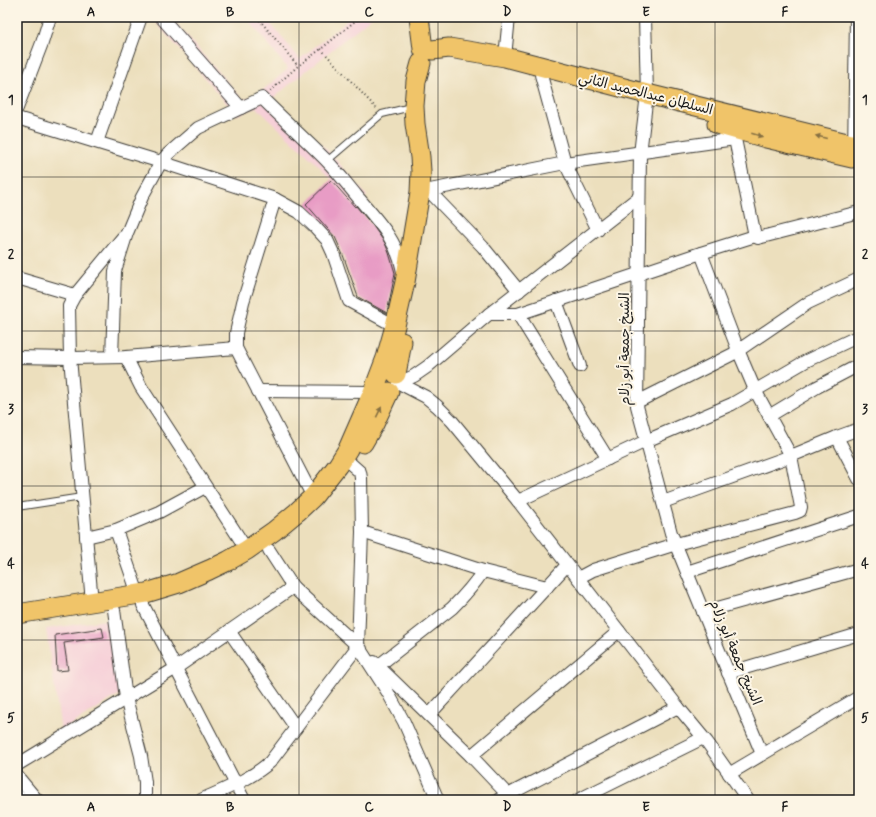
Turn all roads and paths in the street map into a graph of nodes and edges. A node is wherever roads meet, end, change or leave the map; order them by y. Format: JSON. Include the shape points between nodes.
{"nodes":[{"id":1,"x":50,"y":17,"type":"edge"},
{"id":2,"x":141,"y":17,"type":"edge"},
{"id":3,"x":161,"y":17,"type":"edge"},
{"id":4,"x":257,"y":17,"type":"edge"},
{"id":5,"x":360,"y":17,"type":"edge"},
{"id":6,"x":420,"y":17,"type":"edge"},
{"id":7,"x":428,"y":17,"type":"edge"},
{"id":8,"x":509,"y":17,"type":"edge"},
{"id":9,"x":645,"y":17,"type":"edge"},
{"id":10,"x":856,"y":17,"type":"edge"},
{"id":11,"x":321,"y":49,"type":"junction"},
{"id":12,"x":429,"y":55,"type":"junction"},
{"id":13,"x":505,"y":57,"type":"junction"},
{"id":14,"x":298,"y":66,"type":"junction"},
{"id":15,"x":540,"y":75,"type":"junction"},
{"id":16,"x":262,"y":98,"type":"junction"},
{"id":17,"x":646,"y":100,"type":"junction"},
{"id":18,"x":414,"y":106,"type":"junction"},
{"id":19,"x":17,"y":108,"type":"edge"},
{"id":20,"x":241,"y":108,"type":"junction"},
{"id":21,"x":382,"y":114,"type":"junction"},
{"id":22,"x":17,"y":118,"type":"edge"},
{"id":23,"x":734,"y":134,"type":"junction"},
{"id":24,"x":97,"y":142,"type":"junction"},
{"id":25,"x":856,"y":152,"type":"edge"},
{"id":26,"x":640,"y":154,"type":"junction"},
{"id":27,"x":327,"y":161,"type":"junction"},
{"id":28,"x":161,"y":162,"type":"junction"},
{"id":29,"x":565,"y":164,"type":"junction"},
{"id":30,"x":425,"y":192,"type":"junction"},
{"id":31,"x":639,"y":197,"type":"junction"},
{"id":32,"x":275,"y":199,"type":"junction"},
{"id":33,"x":859,"y":212,"type":"edge"},
{"id":34,"x":598,"y":230,"type":"junction"},
{"id":35,"x":127,"y":234,"type":"junction"},
{"id":36,"x":755,"y":236,"type":"junction"},
{"id":37,"x":701,"y":253,"type":"junction"},
{"id":38,"x":638,"y":273,"type":"junction"},
{"id":39,"x":17,"y":278,"type":"edge"},
{"id":40,"x":859,"y":279,"type":"edge"},
{"id":41,"x":405,"y":282,"type":"junction"},
{"id":42,"x":519,"y":291,"type":"junction"},
{"id":43,"x":75,"y":295,"type":"junction"},
{"id":44,"x":556,"y":301,"type":"junction"},
{"id":45,"x":489,"y":314,"type":"junction"},
{"id":46,"x":518,"y":314,"type":"junction"},
{"id":47,"x":395,"y":326,"type":"junction"},
{"id":48,"x":859,"y":336,"type":"edge"},
{"id":49,"x":236,"y":348,"type":"junction"},
{"id":50,"x":738,"y":350,"type":"junction"},
{"id":51,"x":17,"y":356,"type":"edge"},
{"id":52,"x":112,"y":357,"type":"junction"},
{"id":53,"x":126,"y":357,"type":"junction"},
{"id":54,"x":70,"y":358,"type":"junction"},
{"id":55,"x":859,"y":365,"type":"edge"},
{"id":56,"x":580,"y":366,"type":"dead end"},
{"id":57,"x":387,"y":384,"type":"junction"},
{"id":58,"x":756,"y":390,"type":"junction"},
{"id":59,"x":258,"y":391,"type":"junction"},
{"id":60,"x":637,"y":402,"type":"junction"},
{"id":61,"x":769,"y":416,"type":"junction"},
{"id":62,"x":859,"y":429,"type":"edge"},
{"id":63,"x":837,"y":437,"type":"junction"},
{"id":64,"x":646,"y":441,"type":"junction"},
{"id":65,"x":791,"y":456,"type":"junction"},
{"id":66,"x":608,"y":459,"type":"junction"},
{"id":67,"x":351,"y":464,"type":"junction"},
{"id":68,"x":859,"y":479,"type":"edge"},
{"id":69,"x":205,"y":487,"type":"junction"},
{"id":70,"x":82,"y":497,"type":"junction"},
{"id":71,"x":313,"y":497,"type":"junction"},
{"id":72,"x":518,"y":501,"type":"junction"},
{"id":73,"x":663,"y":502,"type":"junction"},
{"id":74,"x":17,"y":507,"type":"edge"},
{"id":75,"x":859,"y":516,"type":"edge"},
{"id":76,"x":116,"y":530,"type":"junction"},
{"id":77,"x":362,"y":532,"type":"junction"},
{"id":78,"x":86,"y":537,"type":"junction"},
{"id":79,"x":676,"y":544,"type":"junction"},
{"id":80,"x":247,"y":550,"type":"junction"},
{"id":81,"x":269,"y":550,"type":"junction"},
{"id":82,"x":567,"y":565,"type":"junction"},
{"id":83,"x":859,"y":570,"type":"edge"},
{"id":84,"x":483,"y":571,"type":"junction"},
{"id":85,"x":687,"y":572,"type":"junction"},
{"id":86,"x":578,"y":578,"type":"junction"},
{"id":87,"x":293,"y":587,"type":"junction"},
{"id":88,"x":547,"y":587,"type":"junction"},
{"id":89,"x":140,"y":600,"type":"junction"},
{"id":90,"x":92,"y":602,"type":"junction"},
{"id":91,"x":114,"y":610,"type":"junction"},
{"id":92,"x":703,"y":612,"type":"junction"},
{"id":93,"x":17,"y":614,"type":"edge"},
{"id":94,"x":17,"y":626,"type":"edge"},
{"id":95,"x":229,"y":631,"type":"junction"},
{"id":96,"x":619,"y":631,"type":"junction"},
{"id":97,"x":859,"y":634,"type":"edge"},
{"id":98,"x":358,"y":646,"type":"junction"},
{"id":99,"x":378,"y":666,"type":"junction"},
{"id":100,"x":176,"y":668,"type":"junction"},
{"id":101,"x":728,"y":673,"type":"junction"},
{"id":102,"x":859,"y":696,"type":"edge"},
{"id":103,"x":126,"y":698,"type":"junction"},
{"id":104,"x":678,"y":707,"type":"junction"},
{"id":105,"x":428,"y":715,"type":"junction"},
{"id":106,"x":296,"y":728,"type":"junction"},
{"id":107,"x":703,"y":738,"type":"junction"},
{"id":108,"x":762,"y":754,"type":"junction"},
{"id":109,"x":471,"y":756,"type":"junction"},
{"id":110,"x":17,"y":765,"type":"edge"},
{"id":111,"x":729,"y":774,"type":"junction"},
{"id":112,"x":17,"y":776,"type":"edge"},
{"id":113,"x":236,"y":784,"type":"junction"},
{"id":114,"x":17,"y":795,"type":"edge"},
{"id":115,"x":503,"y":797,"type":"edge"},
{"id":116,"x":22,"y":800,"type":"edge"},
{"id":117,"x":37,"y":800,"type":"edge"},
{"id":118,"x":145,"y":800,"type":"edge"},
{"id":119,"x":201,"y":800,"type":"edge"},
{"id":120,"x":244,"y":800,"type":"edge"},
{"id":121,"x":438,"y":800,"type":"edge"},
{"id":122,"x":578,"y":800,"type":"edge"},
{"id":123,"x":748,"y":800,"type":"edge"}],
"edges":[{"from":1,"to":19,"type":"street"},
{"from":2,"to":24,"type":"street"},
{"from":3,"to":20,"type":"street"},
{"from":4,"to":14,"type":"path"},
{"from":5,"to":11,"type":"path"},
{"from":6,"to":12,"type":"main road"},
{"from":7,"to":12,"type":"main road"},
{"from":8,"to":13,"type":"street"},
{"from":9,"to":17,"type":"street","name":"الشيخ جمعة أبو زلام"},
{"from":10,"to":25,"type":"street"},
{"from":11,"to":14,"type":"path"},
{"from":11,"to":21,"type":"path"},
{"from":12,"to":13,"type":"main road","name":"السلطان عبدالحميد الثاني","via":[[448,48]]},
{"from":12,"to":15,"type":"main road","via":[[448,54]]},
{"from":12,"to":18,"type":"main road","via":[[416,81]]},
{"from":12,"to":30,"type":"main road","via":[[424,105],[430,170]]},
{"from":13,"to":17,"type":"main road","name":"السلطان عبدالحميد الثاني"},
{"from":14,"to":16,"type":"path"},
{"from":15,"to":17,"type":"main road","via":[[591,92]]},
{"from":15,"to":29,"type":"street"},
{"from":16,"to":20,"type":"street"},
{"from":16,"to":27,"type":"street"},
{"from":17,"to":23,"type":"main road"},
{"from":25,"to":17,"type":"main road","name":"السلطان عبدالحميد الثاني","one_way":true},
{"from":17,"to":26,"type":"street","name":"الشيخ جمعة أبو زلام"},
{"from":18,"to":21,"type":"lane"},
{"from":18,"to":30,"type":"main road"},
{"from":20,"to":28,"type":"street","via":[[198,128]]},
{"from":21,"to":27,"type":"lane"},
{"from":22,"to":24,"type":"street"},
{"from":23,"to":25,"type":"main road","one_way":true},
{"from":23,"to":26,"type":"street"},
{"from":23,"to":36,"type":"street"},
{"from":24,"to":28,"type":"street"},
{"from":26,"to":29,"type":"street"},
{"from":26,"to":31,"type":"street","name":"الشيخ جمعة أبو زلام"},
{"from":27,"to":41,"type":"street","via":[[386,231],[396,247]]},
{"from":28,"to":32,"type":"street"},
{"from":28,"to":35,"type":"street","via":[[142,197]]},
{"from":29,"to":30,"type":"street"},
{"from":29,"to":34,"type":"street"},
{"from":30,"to":41,"type":"main road"},
{"from":30,"to":42,"type":"street","via":[[483,247]]},
{"from":30,"to":57,"type":"main road","via":[[417,263],[397,362]]},
{"from":31,"to":34,"type":"street"},
{"from":31,"to":38,"type":"street","name":"الشيخ جمعة أبو زلام"},
{"from":32,"to":47,"type":"street","via":[[299,212],[327,240],[349,301]]},
{"from":32,"to":49,"type":"street","via":[[243,302],[236,333]]},
{"from":33,"to":36,"type":"street","via":[[758,238]]},
{"from":34,"to":42,"type":"street"},
{"from":35,"to":43,"type":"street"},
{"from":35,"to":52,"type":"street","via":[[115,271]]},
{"from":36,"to":37,"type":"street"},
{"from":37,"to":38,"type":"street"},
{"from":37,"to":50,"type":"street"},
{"from":38,"to":44,"type":"street"},
{"from":38,"to":60,"type":"street","name":"الشيخ جمعة أبو زلام"},
{"from":39,"to":43,"type":"street"},
{"from":40,"to":50,"type":"street","via":[[808,303]]},
{"from":41,"to":47,"type":"main road"},
{"from":42,"to":45,"type":"street"},
{"from":43,"to":54,"type":"street","via":[[69,306]]},
{"from":44,"to":46,"type":"street"},
{"from":44,"to":56,"type":"street"},
{"from":45,"to":46,"type":"street"},
{"from":45,"to":57,"type":"street","via":[[414,376]]},
{"from":46,"to":66,"type":"street"},
{"from":47,"to":57,"type":"main road","via":[[386,358]]},
{"from":48,"to":58,"type":"street","via":[[806,361]]},
{"from":49,"to":53,"type":"street"},
{"from":49,"to":59,"type":"street"},
{"from":50,"to":58,"type":"street"},
{"from":50,"to":60,"type":"street"},
{"from":51,"to":54,"type":"street"},
{"from":52,"to":53,"type":"street"},
{"from":52,"to":54,"type":"street"},
{"from":53,"to":69,"type":"street","via":[[141,387]]},
{"from":54,"to":70,"type":"street"},
{"from":55,"to":61,"type":"street"},
{"from":57,"to":59,"type":"street"},
{"from":67,"to":57,"type":"main road","one_way":true,"via":[[374,424]]},
{"from":57,"to":71,"type":"main road","via":[[338,465]]},
{"from":57,"to":72,"type":"street","via":[[426,397],[437,406]]},
{"from":58,"to":61,"type":"street"},
{"from":58,"to":64,"type":"street","via":[[732,404]]},
{"from":59,"to":71,"type":"street"},
{"from":60,"to":64,"type":"street","name":"الشيخ جمعة أبو زلام"},
{"from":61,"to":65,"type":"street"},
{"from":62,"to":63,"type":"street"},
{"from":63,"to":65,"type":"street"},
{"from":63,"to":68,"type":"street"},
{"from":64,"to":66,"type":"street"},
{"from":64,"to":73,"type":"street","name":"الشيخ جمعة أبو زلام"},
{"from":65,"to":73,"type":"street"},
{"from":65,"to":79,"type":"street","via":[[800,511]]},
{"from":66,"to":72,"type":"street"},
{"from":67,"to":77,"type":"street","via":[[361,475]]},
{"from":67,"to":81,"type":"main road","via":[[304,520]]},
{"from":69,"to":76,"type":"street","via":[[159,512]]},
{"from":69,"to":80,"type":"street"},
{"from":70,"to":74,"type":"lane"},
{"from":70,"to":78,"type":"street"},
{"from":71,"to":80,"type":"main road","via":[[274,531]]},
{"from":72,"to":82,"type":"street"},
{"from":73,"to":79,"type":"street","name":"الشيخ جمعة أبو زلام"},
{"from":75,"to":85,"type":"street"},
{"from":76,"to":78,"type":"street"},
{"from":76,"to":89,"type":"street"},
{"from":77,"to":84,"type":"street"},
{"from":77,"to":98,"type":"street"},
{"from":78,"to":90,"type":"street"},
{"from":79,"to":85,"type":"street","name":"الشيخ جمعة أبو زلام"},
{"from":79,"to":86,"type":"street","via":[[593,570]]},
{"from":80,"to":89,"type":"main road"},
{"from":81,"to":87,"type":"street"},
{"from":81,"to":89,"type":"main road","via":[[244,566],[184,594]]},
{"from":82,"to":86,"type":"street"},
{"from":82,"to":88,"type":"street"},
{"from":83,"to":92,"type":"street"},
{"from":84,"to":88,"type":"street"},
{"from":84,"to":99,"type":"street","via":[[452,608]]},
{"from":85,"to":92,"type":"street","name":"الشيخ جمعة أبو زلام"},
{"from":86,"to":96,"type":"street"},
{"from":87,"to":95,"type":"street"},
{"from":87,"to":98,"type":"street"},
{"from":88,"to":105,"type":"street"},
{"from":89,"to":90,"type":"main road"},
{"from":89,"to":91,"type":"main road"},
{"from":89,"to":100,"type":"street"},
{"from":90,"to":93,"type":"main road"},
{"from":91,"to":94,"type":"main road"},
{"from":91,"to":103,"type":"street"},
{"from":92,"to":101,"type":"street","name":"الشيخ جمعة أبو زلام"},
{"from":95,"to":100,"type":"street"},
{"from":95,"to":106,"type":"street"},
{"from":96,"to":104,"type":"street"},
{"from":96,"to":109,"type":"street"},
{"from":97,"to":101,"type":"street"},
{"from":98,"to":99,"type":"street"},
{"from":98,"to":106,"type":"street"},
{"from":98,"to":121,"type":"street","via":[[404,722]]},
{"from":99,"to":105,"type":"street"},
{"from":100,"to":103,"type":"street"},
{"from":100,"to":113,"type":"street"},
{"from":101,"to":108,"type":"street","name":"الشيخ جمعة أبو زلام"},
{"from":102,"to":108,"type":"street"},
{"from":103,"to":110,"type":"street"},
{"from":103,"to":118,"type":"street","via":[[141,756]]},
{"from":104,"to":107,"type":"street"},
{"from":104,"to":115,"type":"street"},
{"from":105,"to":109,"type":"street"},
{"from":106,"to":113,"type":"street","via":[[270,762]]},
{"from":107,"to":111,"type":"street"},
{"from":107,"to":122,"type":"street"},
{"from":108,"to":111,"type":"street"},
{"from":109,"to":115,"type":"street"},
{"from":111,"to":123,"type":"street"},
{"from":112,"to":117,"type":"street"},
{"from":113,"to":119,"type":"street"},
{"from":113,"to":120,"type":"street"},
{"from":114,"to":116,"type":"street"}]}
